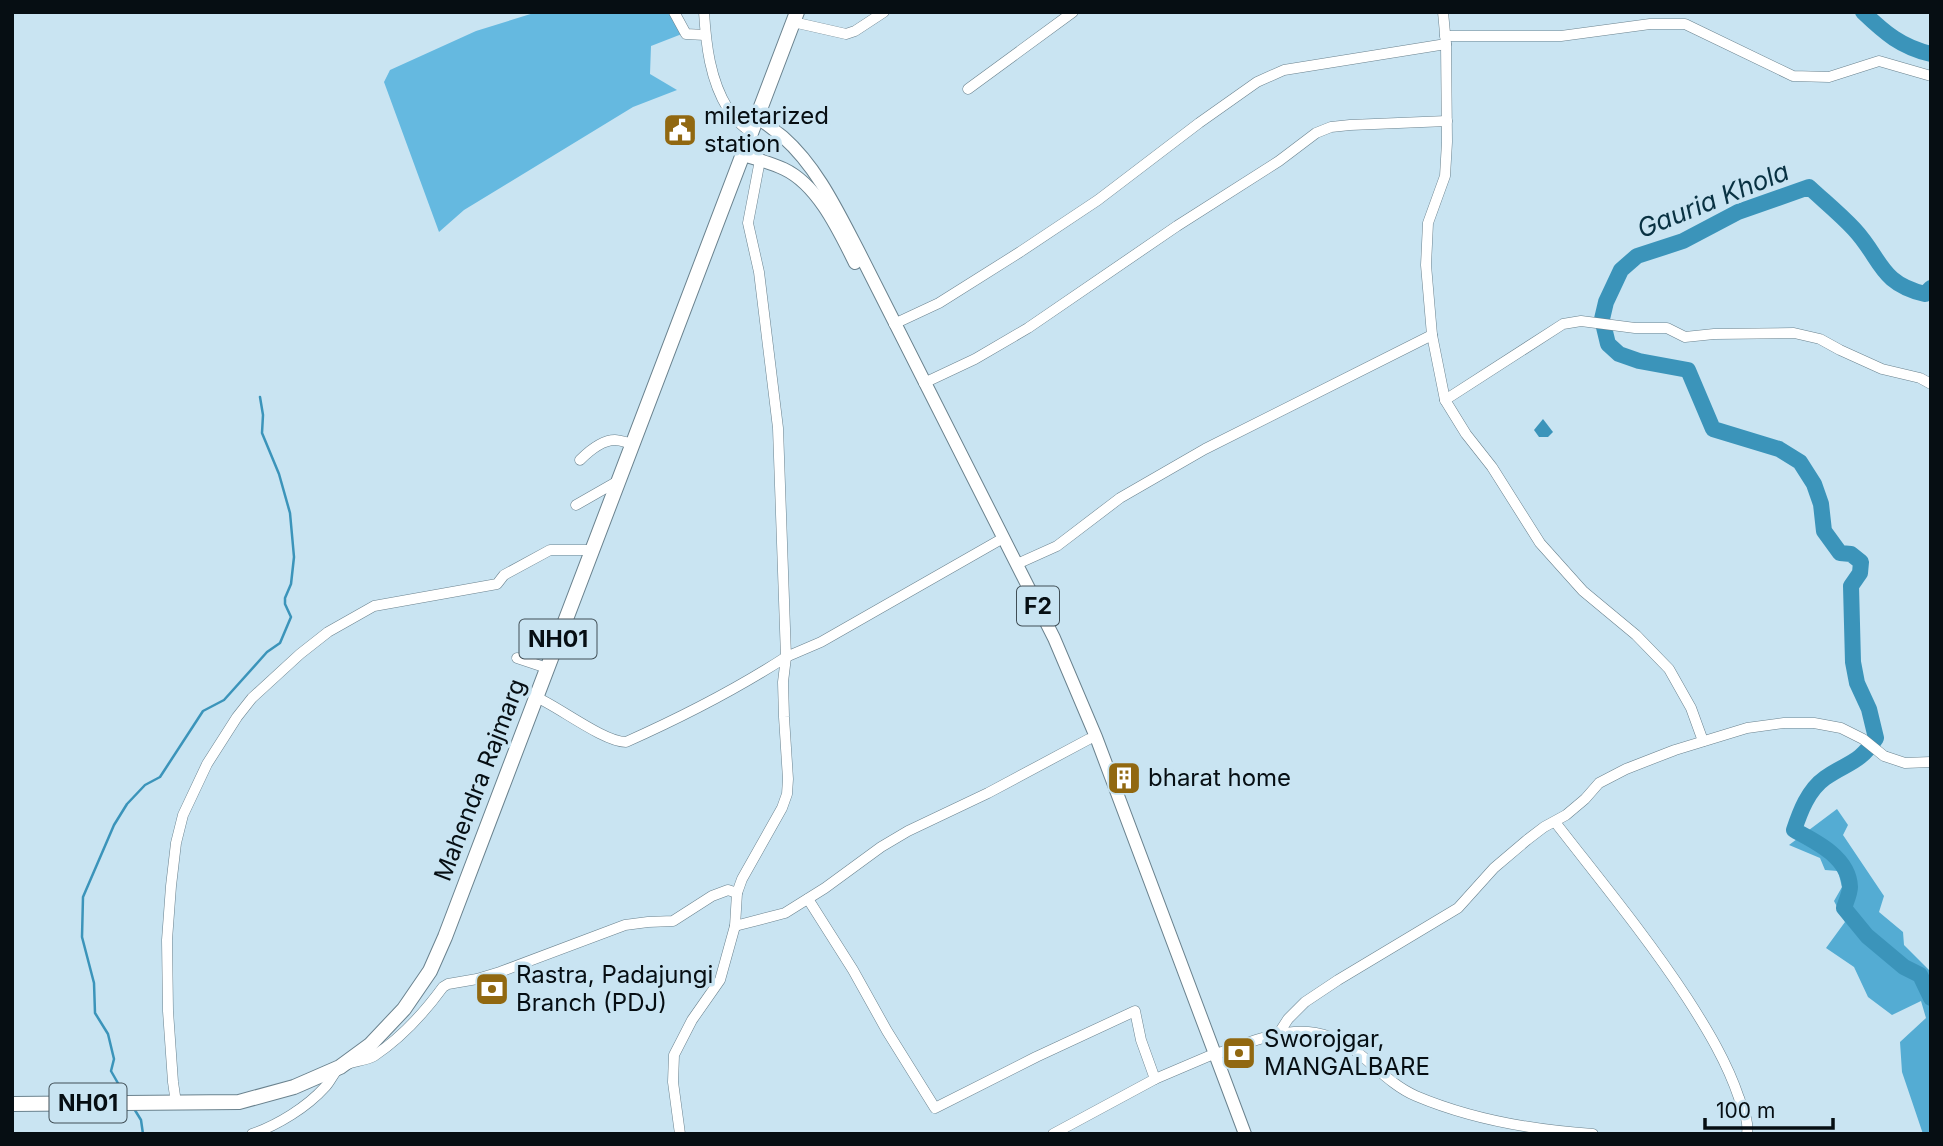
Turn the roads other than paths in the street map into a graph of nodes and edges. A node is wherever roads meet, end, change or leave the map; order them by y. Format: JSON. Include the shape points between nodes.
{"nodes":[{"id":1,"x":674,"y":12,"type":"edge"},
{"id":2,"x":704,"y":12,"type":"edge"},
{"id":3,"x":884,"y":12,"type":"edge"},
{"id":4,"x":1073,"y":12,"type":"edge"},
{"id":5,"x":1443,"y":12,"type":"edge"},
{"id":6,"x":795,"y":17,"type":"edge"},
{"id":7,"x":705,"y":35,"type":"junction"},
{"id":8,"x":1445,"y":40,"type":"junction"},
{"id":9,"x":1931,"y":76,"type":"edge"},
{"id":10,"x":968,"y":89,"type":"dead end"},
{"id":11,"x":757,"y":117,"type":"junction"},
{"id":12,"x":1447,"y":121,"type":"junction"},
{"id":13,"x":751,"y":133,"type":"junction"},
{"id":14,"x":743,"y":155,"type":"junction"},
{"id":15,"x":760,"y":160,"type":"junction"},
{"id":16,"x":894,"y":324,"type":"junction"},
{"id":17,"x":1432,"y":335,"type":"junction"},
{"id":18,"x":925,"y":383,"type":"junction"},
{"id":19,"x":1931,"y":384,"type":"edge"},
{"id":20,"x":1446,"y":400,"type":"junction"},
{"id":21,"x":632,"y":444,"type":"junction"},
{"id":22,"x":580,"y":460,"type":"dead end"},
{"id":23,"x":618,"y":481,"type":"junction"},
{"id":24,"x":576,"y":505,"type":"dead end"},
{"id":25,"x":998,"y":541,"type":"junction"},
{"id":26,"x":591,"y":550,"type":"junction"},
{"id":27,"x":1017,"y":564,"type":"junction"},
{"id":28,"x":786,"y":657,"type":"junction"},
{"id":29,"x":517,"y":658,"type":"dead end"},
{"id":30,"x":547,"y":668,"type":"junction"},
{"id":31,"x":536,"y":697,"type":"junction"},
{"id":32,"x":1089,"y":739,"type":"junction"},
{"id":33,"x":1703,"y":741,"type":"junction"},
{"id":34,"x":1931,"y":762,"type":"edge"},
{"id":35,"x":1555,"y":822,"type":"junction"},
{"id":36,"x":737,"y":893,"type":"junction"},
{"id":37,"x":808,"y":900,"type":"junction"},
{"id":38,"x":735,"y":926,"type":"junction"},
{"id":39,"x":1279,"y":1033,"type":"junction"},
{"id":40,"x":1212,"y":1055,"type":"junction"},
{"id":41,"x":340,"y":1067,"type":"junction"},
{"id":42,"x":1155,"y":1079,"type":"junction"},
{"id":43,"x":170,"y":1103,"type":"junction"},
{"id":44,"x":12,"y":1104,"type":"edge"},
{"id":45,"x":260,"y":1133,"type":"edge"},
{"id":46,"x":680,"y":1134,"type":"edge"},
{"id":47,"x":1053,"y":1134,"type":"edge"},
{"id":48,"x":1238,"y":1134,"type":"edge"},
{"id":49,"x":1245,"y":1134,"type":"edge"},
{"id":50,"x":1593,"y":1134,"type":"edge"},
{"id":51,"x":1747,"y":1134,"type":"edge"}],
"edges":[{"from":1,"to":7,"type":"street","via":[[686,34]]},
{"from":2,"to":7,"type":"street"},
{"from":3,"to":6,"type":"street","via":[[846,34]]},
{"from":4,"to":10,"type":"street"},
{"from":5,"to":8,"type":"street"},
{"from":6,"to":11,"type":"highway","name":"Mahendra Rajmarg","number":"NH01"},
{"from":7,"to":13,"type":"street","via":[[727,109]]},
{"from":8,"to":9,"type":"street","via":[[1561,36],[1685,24],[1793,76],[1829,77],[1880,61]]},
{"from":8,"to":12,"type":"street"},
{"from":8,"to":16,"type":"street","via":[[1284,70],[1257,82],[1020,252],[939,303]]},
{"from":11,"to":13,"type":"highway","name":"Mahendra Rajmarg","number":"NH01"},
{"from":11,"to":16,"type":"main road","number":"F2","via":[[784,138],[827,192]]},
{"from":12,"to":17,"type":"street","via":[[1445,176],[1428,223]]},
{"from":12,"to":18,"type":"street","via":[[1350,125],[1316,133],[1028,328]]},
{"from":13,"to":14,"type":"highway","name":"Mahendra Rajmarg","number":"NH01"},
{"from":14,"to":15,"type":"main road","number":"F2"},
{"from":14,"to":21,"type":"highway","name":"Mahendra Rajmarg","number":"NH01"},
{"from":15,"to":25,"type":"main road","number":"F2","via":[[786,170],[818,197]]},
{"from":15,"to":28,"type":"street","via":[[748,223],[759,272],[778,428]]},
{"from":16,"to":18,"type":"main road","number":"F2"},
{"from":17,"to":20,"type":"street"},
{"from":17,"to":27,"type":"street","via":[[1205,449],[1120,498],[1057,547]]},
{"from":18,"to":27,"type":"main road","number":"F2"},
{"from":19,"to":20,"type":"street","via":[[1794,333],[1685,337],[1667,328],[1581,321],[1563,324]]},
{"from":20,"to":33,"type":"street","via":[[1540,543],[1583,591],[1669,669]]},
{"from":21,"to":22,"type":"street","via":[[615,440],[591,449]]},
{"from":21,"to":23,"type":"highway","name":"Mahendra Rajmarg","number":"NH01"},
{"from":23,"to":24,"type":"street"},
{"from":23,"to":26,"type":"highway","name":"Mahendra Rajmarg","number":"NH01"},
{"from":25,"to":28,"type":"street","via":[[821,642]]},
{"from":25,"to":32,"type":"main road","number":"F2"},
{"from":26,"to":30,"type":"highway","name":"Mahendra Rajmarg","number":"NH01"},
{"from":26,"to":43,"type":"street","via":[[550,550],[503,575],[497,584],[374,606],[300,654],[237,717],[207,764],[183,814],[176,843],[167,940]]},
{"from":27,"to":40,"type":"main road","number":"F2","via":[[1096,737]]},
{"from":28,"to":31,"type":"street","via":[[707,704],[620,742]]},
{"from":28,"to":36,"type":"street","via":[[787,794]]},
{"from":29,"to":30,"type":"street"},
{"from":30,"to":31,"type":"highway","name":"Mahendra Rajmarg","number":"NH01"},
{"from":31,"to":41,"type":"highway","name":"Mahendra Rajmarg","number":"NH01","via":[[430,971],[379,1036]]},
{"from":32,"to":37,"type":"street","via":[[908,831]]},
{"from":32,"to":40,"type":"main road","number":"F2"},
{"from":33,"to":34,"type":"street","via":[[1747,728],[1814,723],[1841,728],[1884,756],[1905,763]]},
{"from":33,"to":35,"type":"street","via":[[1634,765],[1600,783]]},
{"from":35,"to":39,"type":"street","via":[[1494,869],[1458,908],[1305,1002]]},
{"from":35,"to":51,"type":"street","via":[[1649,943],[1702,1021],[1736,1088]]},
{"from":36,"to":38,"type":"street"},
{"from":36,"to":41,"type":"street","via":[[728,890],[712,896],[673,921],[625,925],[500,972],[448,984],[417,1020],[371,1058]]},
{"from":37,"to":38,"type":"street","via":[[785,913]]},
{"from":37,"to":42,"type":"street","via":[[935,1108],[1135,1011]]},
{"from":38,"to":46,"type":"street","via":[[720,980],[674,1055]]},
{"from":39,"to":40,"type":"street"},
{"from":39,"to":50,"type":"street","via":[[1304,1031],[1336,1038],[1415,1095],[1460,1111],[1547,1131]]},
{"from":40,"to":42,"type":"street"},
{"from":40,"to":48,"type":"main road","number":"F2"},
{"from":40,"to":49,"type":"main road","number":"F2"},
{"from":41,"to":43,"type":"highway","name":"Mahendra Rajmarg","number":"NH01","via":[[294,1087],[239,1102]]},
{"from":41,"to":45,"type":"street","via":[[304,1106]]},
{"from":42,"to":47,"type":"street"},
{"from":43,"to":44,"type":"highway","name":"Mahendra Rajmarg","number":"NH01"}]}
